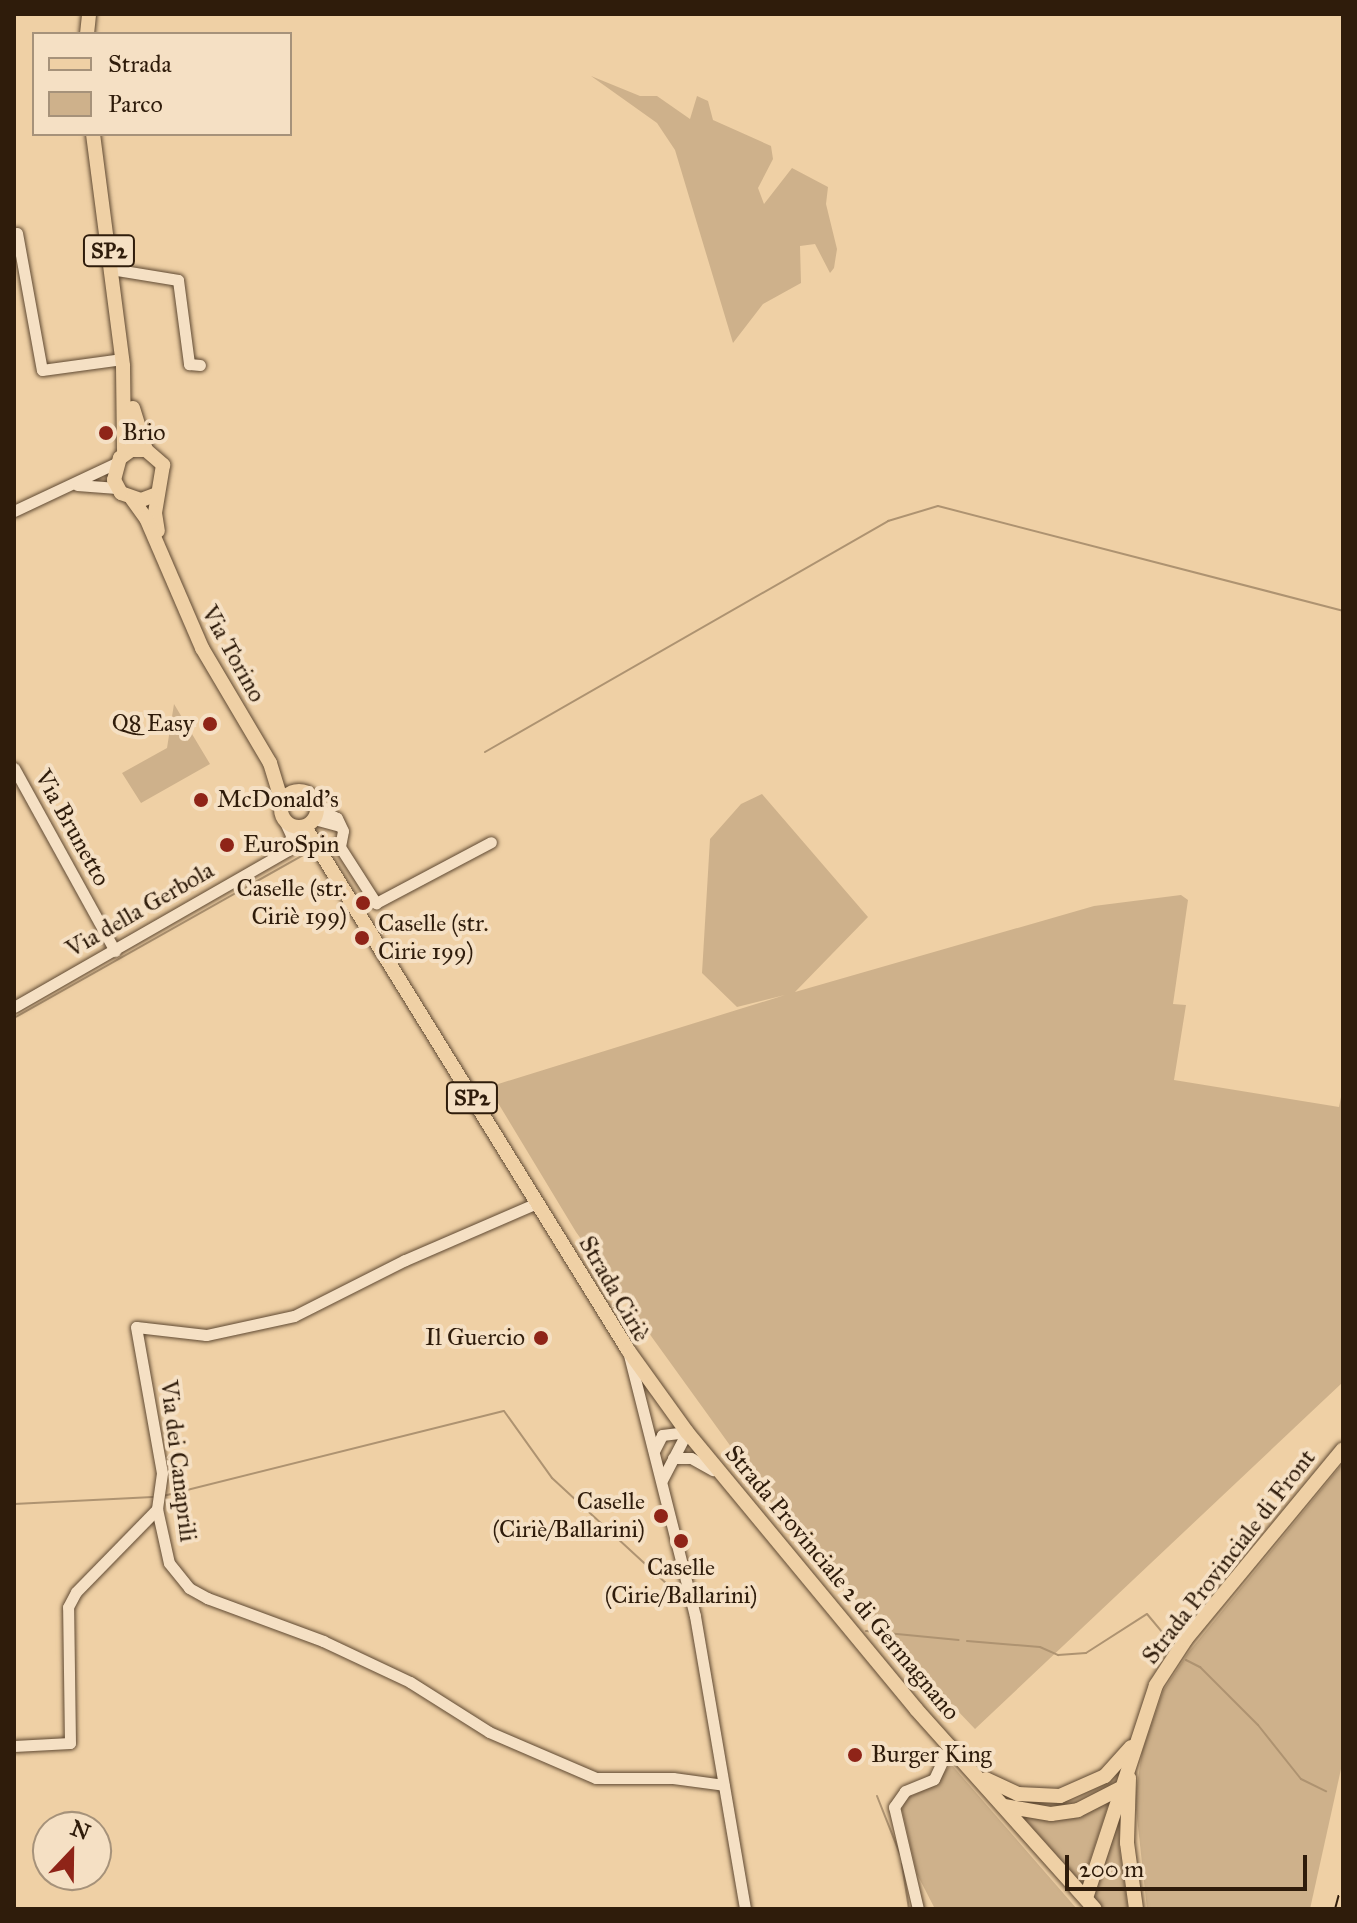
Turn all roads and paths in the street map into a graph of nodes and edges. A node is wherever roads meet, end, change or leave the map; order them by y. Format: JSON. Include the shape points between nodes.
{"nodes":[{"id":1,"x":93,"y":136,"type":"edge"},
{"id":2,"x":17,"y":233,"type":"dead end"},
{"id":3,"x":111,"y":269,"type":"junction"},
{"id":4,"x":123,"y":362,"type":"junction"},
{"id":5,"x":200,"y":365,"type":"dead end"},
{"id":6,"x":146,"y":450,"type":"junction"},
{"id":7,"x":120,"y":458,"type":"junction"},
{"id":8,"x":56,"y":487,"type":"junction"},
{"id":9,"x":117,"y":488,"type":"junction"},
{"id":10,"x":157,"y":494,"type":"junction"},
{"id":11,"x":132,"y":499,"type":"junction"},
{"id":12,"x":14,"y":511,"type":"edge"},
{"id":13,"x":165,"y":563,"type":"junction"},
{"id":14,"x":270,"y":763,"type":"junction"},
{"id":15,"x":14,"y":768,"type":"edge"},
{"id":16,"x":301,"y":791,"type":"junction"},
{"id":17,"x":282,"y":802,"type":"junction"},
{"id":18,"x":284,"y":820,"type":"junction"},
{"id":19,"x":310,"y":821,"type":"junction"},
{"id":20,"x":491,"y":842,"type":"dead end"},
{"id":21,"x":288,"y":850,"type":"junction"},
{"id":22,"x":115,"y":951,"type":"junction"},
{"id":23,"x":14,"y":1007,"type":"edge"},
{"id":24,"x":537,"y":1203,"type":"junction"},
{"id":25,"x":628,"y":1350,"type":"junction"},
{"id":26,"x":687,"y":1432,"type":"junction"},
{"id":27,"x":1343,"y":1449,"type":"edge"},
{"id":28,"x":653,"y":1456,"type":"junction"},
{"id":29,"x":673,"y":1458,"type":"junction"},
{"id":30,"x":724,"y":1479,"type":"junction"},
{"id":31,"x":666,"y":1504,"type":"junction"},
{"id":32,"x":157,"y":1509,"type":"junction"},
{"id":33,"x":1137,"y":1740,"type":"junction"},
{"id":34,"x":950,"y":1745,"type":"junction"},
{"id":35,"x":14,"y":1746,"type":"edge"},
{"id":36,"x":974,"y":1771,"type":"junction"},
{"id":37,"x":724,"y":1785,"type":"junction"},
{"id":38,"x":1119,"y":1789,"type":"junction"},
{"id":39,"x":1004,"y":1806,"type":"junction"},
{"id":40,"x":1090,"y":1903,"type":"edge"},
{"id":41,"x":745,"y":1909,"type":"edge"},
{"id":42,"x":918,"y":1909,"type":"edge"},
{"id":43,"x":1136,"y":1909,"type":"edge"}],
"edges":[{"from":1,"to":3,"type":"main road","number":"SP2"},
{"from":2,"to":4,"type":"street","via":[[42,370]]},
{"from":3,"to":4,"type":"main road","number":"SP2"},
{"from":3,"to":5,"type":"street","via":[[178,280],[189,364]]},
{"from":4,"to":6,"type":"main road"},
{"from":4,"to":7,"type":"main road"},
{"from":6,"to":7,"type":"main road"},
{"from":6,"to":10,"type":"main road","via":[[163,465],[164,480]]},
{"from":7,"to":8,"type":"street"},
{"from":7,"to":9,"type":"main road"},
{"from":8,"to":9,"type":"street","via":[[97,483]]},
{"from":8,"to":12,"type":"street"},
{"from":9,"to":11,"type":"main road"},
{"from":10,"to":11,"type":"main road"},
{"from":10,"to":13,"type":"main road","name":"Via Torino","via":[[155,513]]},
{"from":11,"to":13,"type":"main road","name":"Via Torino"},
{"from":13,"to":14,"type":"main road","name":"Via Torino","via":[[202,648]]},
{"from":14,"to":16,"type":"main road","name":"Via Torino"},
{"from":14,"to":17,"type":"main road","name":"Via Torino"},
{"from":15,"to":22,"type":"street","name":"Via Brunetto"},
{"from":16,"to":17,"type":"main road"},
{"from":16,"to":19,"type":"main road","name":"Via Torino"},
{"from":17,"to":18,"type":"main road","name":"Via Torino"},
{"from":18,"to":19,"type":"main road"},
{"from":18,"to":21,"type":"street","via":[[291,835]]},
{"from":19,"to":20,"type":"street","via":[[341,827],[340,847],[376,903]]},
{"from":19,"to":21,"type":"street"},
{"from":19,"to":24,"type":"main road","name":"Strada Ciriè","number":"SP2","via":[[318,844]]},
{"from":21,"to":22,"type":"street","name":"Via della Gerbola"},
{"from":22,"to":23,"type":"street","name":"Via della Gerbola"},
{"from":24,"to":25,"type":"main road","name":"Strada Ciriè","number":"SP2"},
{"from":24,"to":32,"type":"street","name":"Via dei Canaprili","via":[[294,1316],[206,1335],[136,1327],[161,1489]]},
{"from":25,"to":26,"type":"main road","name":"Strada Provinciale 2 di Germagnano","number":"SP2"},
{"from":25,"to":28,"type":"street","name":"Strada Ciriè"},
{"from":26,"to":28,"type":"street","via":[[662,1435]]},
{"from":26,"to":29,"type":"street"},
{"from":26,"to":30,"type":"main road","name":"Strada Provinciale 2 di Germagnano","number":"SP2"},
{"from":27,"to":33,"type":"main road","name":"Strada Provinciale di Front","via":[[1186,1639],[1156,1685]]},
{"from":28,"to":31,"type":"street","name":"Strada Ciriè"},
{"from":29,"to":30,"type":"street","via":[[702,1462]]},
{"from":29,"to":31,"type":"street","via":[[662,1477]]},
{"from":30,"to":34,"type":"main road","name":"Strada Provinciale 2 di Germagnano","number":"SP2"},
{"from":31,"to":37,"type":"street","name":"Strada Ciriè","via":[[694,1611]]},
{"from":32,"to":35,"type":"street","via":[[76,1592],[68,1607],[70,1743]]},
{"from":32,"to":37,"type":"street","name":"Via dei Canaprili","via":[[176,1576],[207,1598],[323,1641],[410,1682],[489,1732],[596,1778],[673,1778]]},
{"from":33,"to":36,"type":"main road","via":[[1105,1776],[1060,1796],[1018,1794]]},
{"from":33,"to":38,"type":"main road"},
{"from":33,"to":43,"type":"main road","via":[[1126,1813]]},
{"from":34,"to":36,"type":"main road","name":"Strada Provinciale 2 di Germagnano","number":"SP2"},
{"from":34,"to":42,"type":"street","via":[[934,1779],[905,1791],[894,1807]]},
{"from":36,"to":39,"type":"main road","name":"Strada Provinciale 2 di Germagnano","number":"SP2"},
{"from":37,"to":41,"type":"street","name":"Strada Ciriè"},
{"from":38,"to":39,"type":"main road","via":[[1078,1810],[1051,1814]]},
{"from":38,"to":40,"type":"main road"},
{"from":39,"to":40,"type":"main road","name":"Strada Provinciale 2 di Germagnano","number":"SP2"}]}
